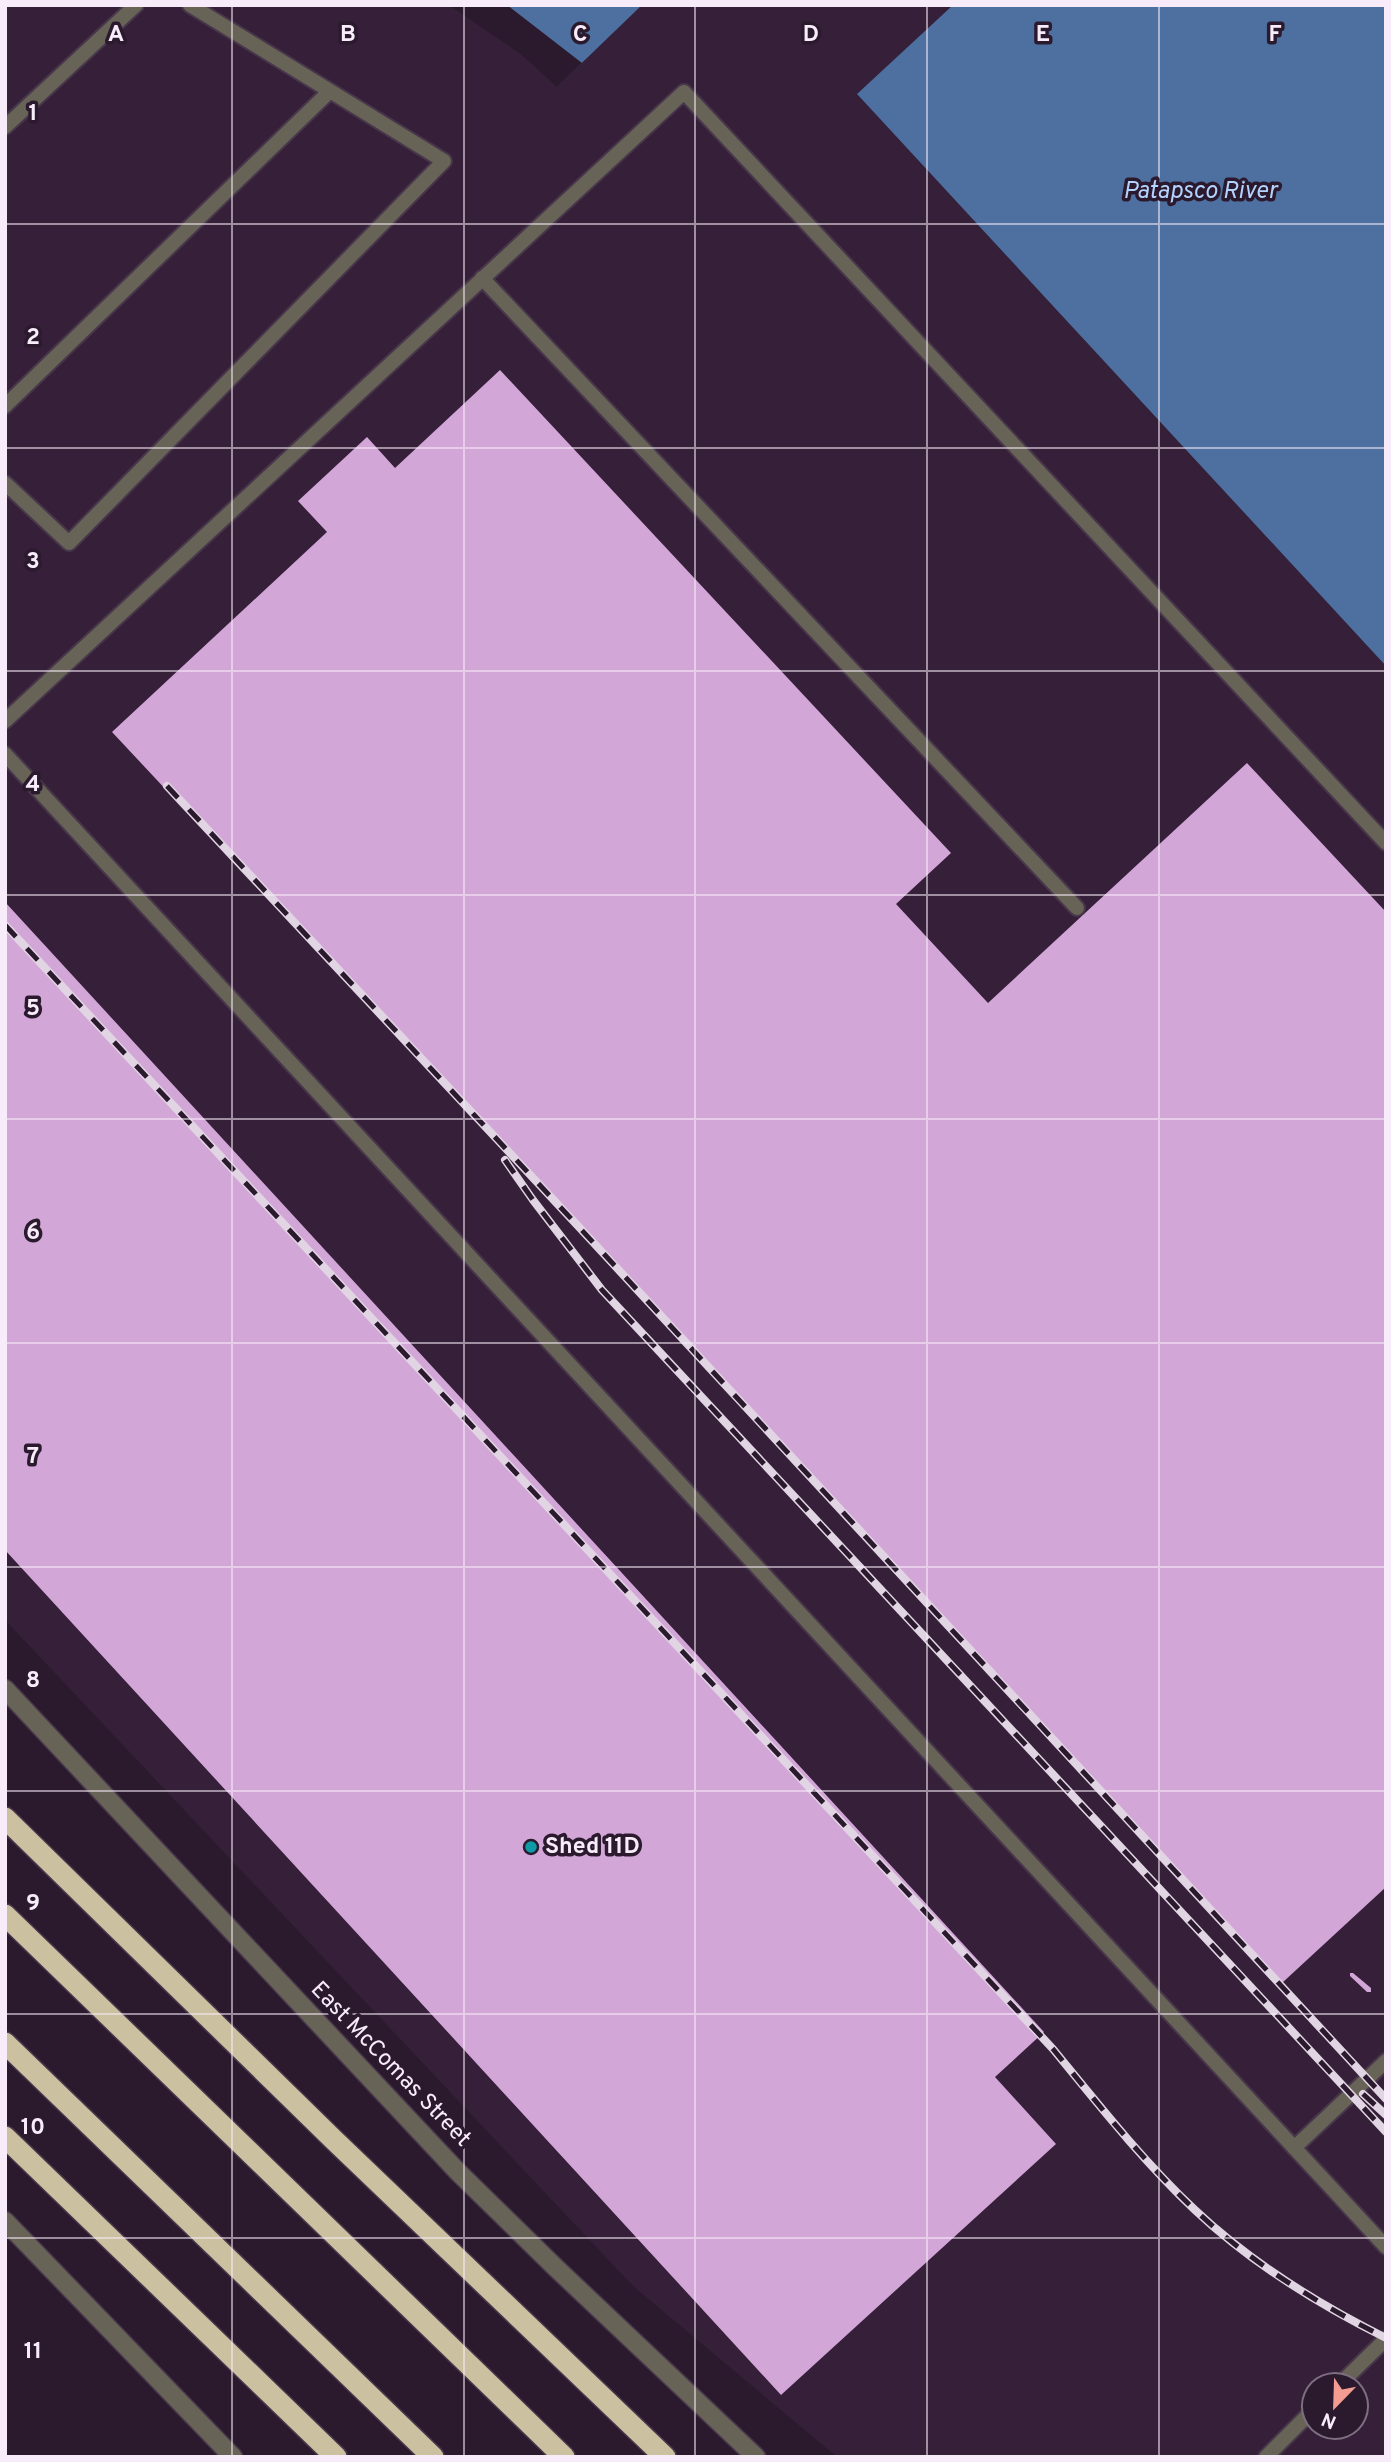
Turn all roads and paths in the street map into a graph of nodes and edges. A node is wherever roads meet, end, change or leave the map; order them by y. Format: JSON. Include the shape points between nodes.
{"nodes":[{"id":1,"x":135,"y":5,"type":"edge"},
{"id":2,"x":190,"y":5,"type":"edge"},
{"id":3,"x":330,"y":91,"type":"junction"},
{"id":4,"x":5,"y":127,"type":"edge"},
{"id":5,"x":482,"y":278,"type":"junction"},
{"id":6,"x":5,"y":406,"type":"edge"},
{"id":7,"x":5,"y":482,"type":"edge"},
{"id":8,"x":5,"y":721,"type":"edge"},
{"id":9,"x":5,"y":754,"type":"edge"},
{"id":10,"x":1386,"y":843,"type":"edge"},
{"id":11,"x":1077,"y":908,"type":"dead end"},
{"id":12,"x":5,"y":1689,"type":"edge"},
{"id":13,"x":5,"y":1818,"type":"edge"},
{"id":14,"x":5,"y":1915,"type":"edge"},
{"id":15,"x":5,"y":2043,"type":"edge"},
{"id":16,"x":1386,"y":2061,"type":"edge"},
{"id":17,"x":5,"y":2137,"type":"edge"},
{"id":18,"x":1294,"y":2148,"type":"junction"},
{"id":19,"x":5,"y":2221,"type":"edge"},
{"id":20,"x":1386,"y":2247,"type":"edge"},
{"id":21,"x":1386,"y":2339,"type":"edge"},
{"id":22,"x":1353,"y":2371,"type":"edge"},
{"id":23,"x":1300,"y":2424,"type":"edge"},
{"id":24,"x":233,"y":2457,"type":"edge"},
{"id":25,"x":336,"y":2457,"type":"edge"},
{"id":26,"x":433,"y":2457,"type":"edge"},
{"id":27,"x":564,"y":2457,"type":"edge"},
{"id":28,"x":665,"y":2457,"type":"edge"},
{"id":29,"x":757,"y":2457,"type":"edge"},
{"id":30,"x":1266,"y":2457,"type":"edge"}],
"edges":[{"from":1,"to":4,"type":"lane"},
{"from":2,"to":3,"type":"lane"},
{"from":3,"to":6,"type":"lane"},
{"from":3,"to":7,"type":"lane","via":[[444,161],[69,543]]},
{"from":5,"to":8,"type":"lane"},
{"from":5,"to":10,"type":"lane","via":[[684,92]]},
{"from":5,"to":11,"type":"lane"},
{"from":9,"to":18,"type":"lane"},
{"from":12,"to":29,"type":"street","name":"East McComas Street","via":[[458,2172]]},
{"from":13,"to":28,"type":"highway"},
{"from":14,"to":27,"type":"highway"},
{"from":15,"to":26,"type":"highway"},
{"from":16,"to":18,"type":"lane"},
{"from":17,"to":25,"type":"highway"},
{"from":18,"to":20,"type":"lane"},
{"from":19,"to":24,"type":"street"},
{"from":21,"to":22,"type":"lane"},
{"from":23,"to":30,"type":"lane"}]}
